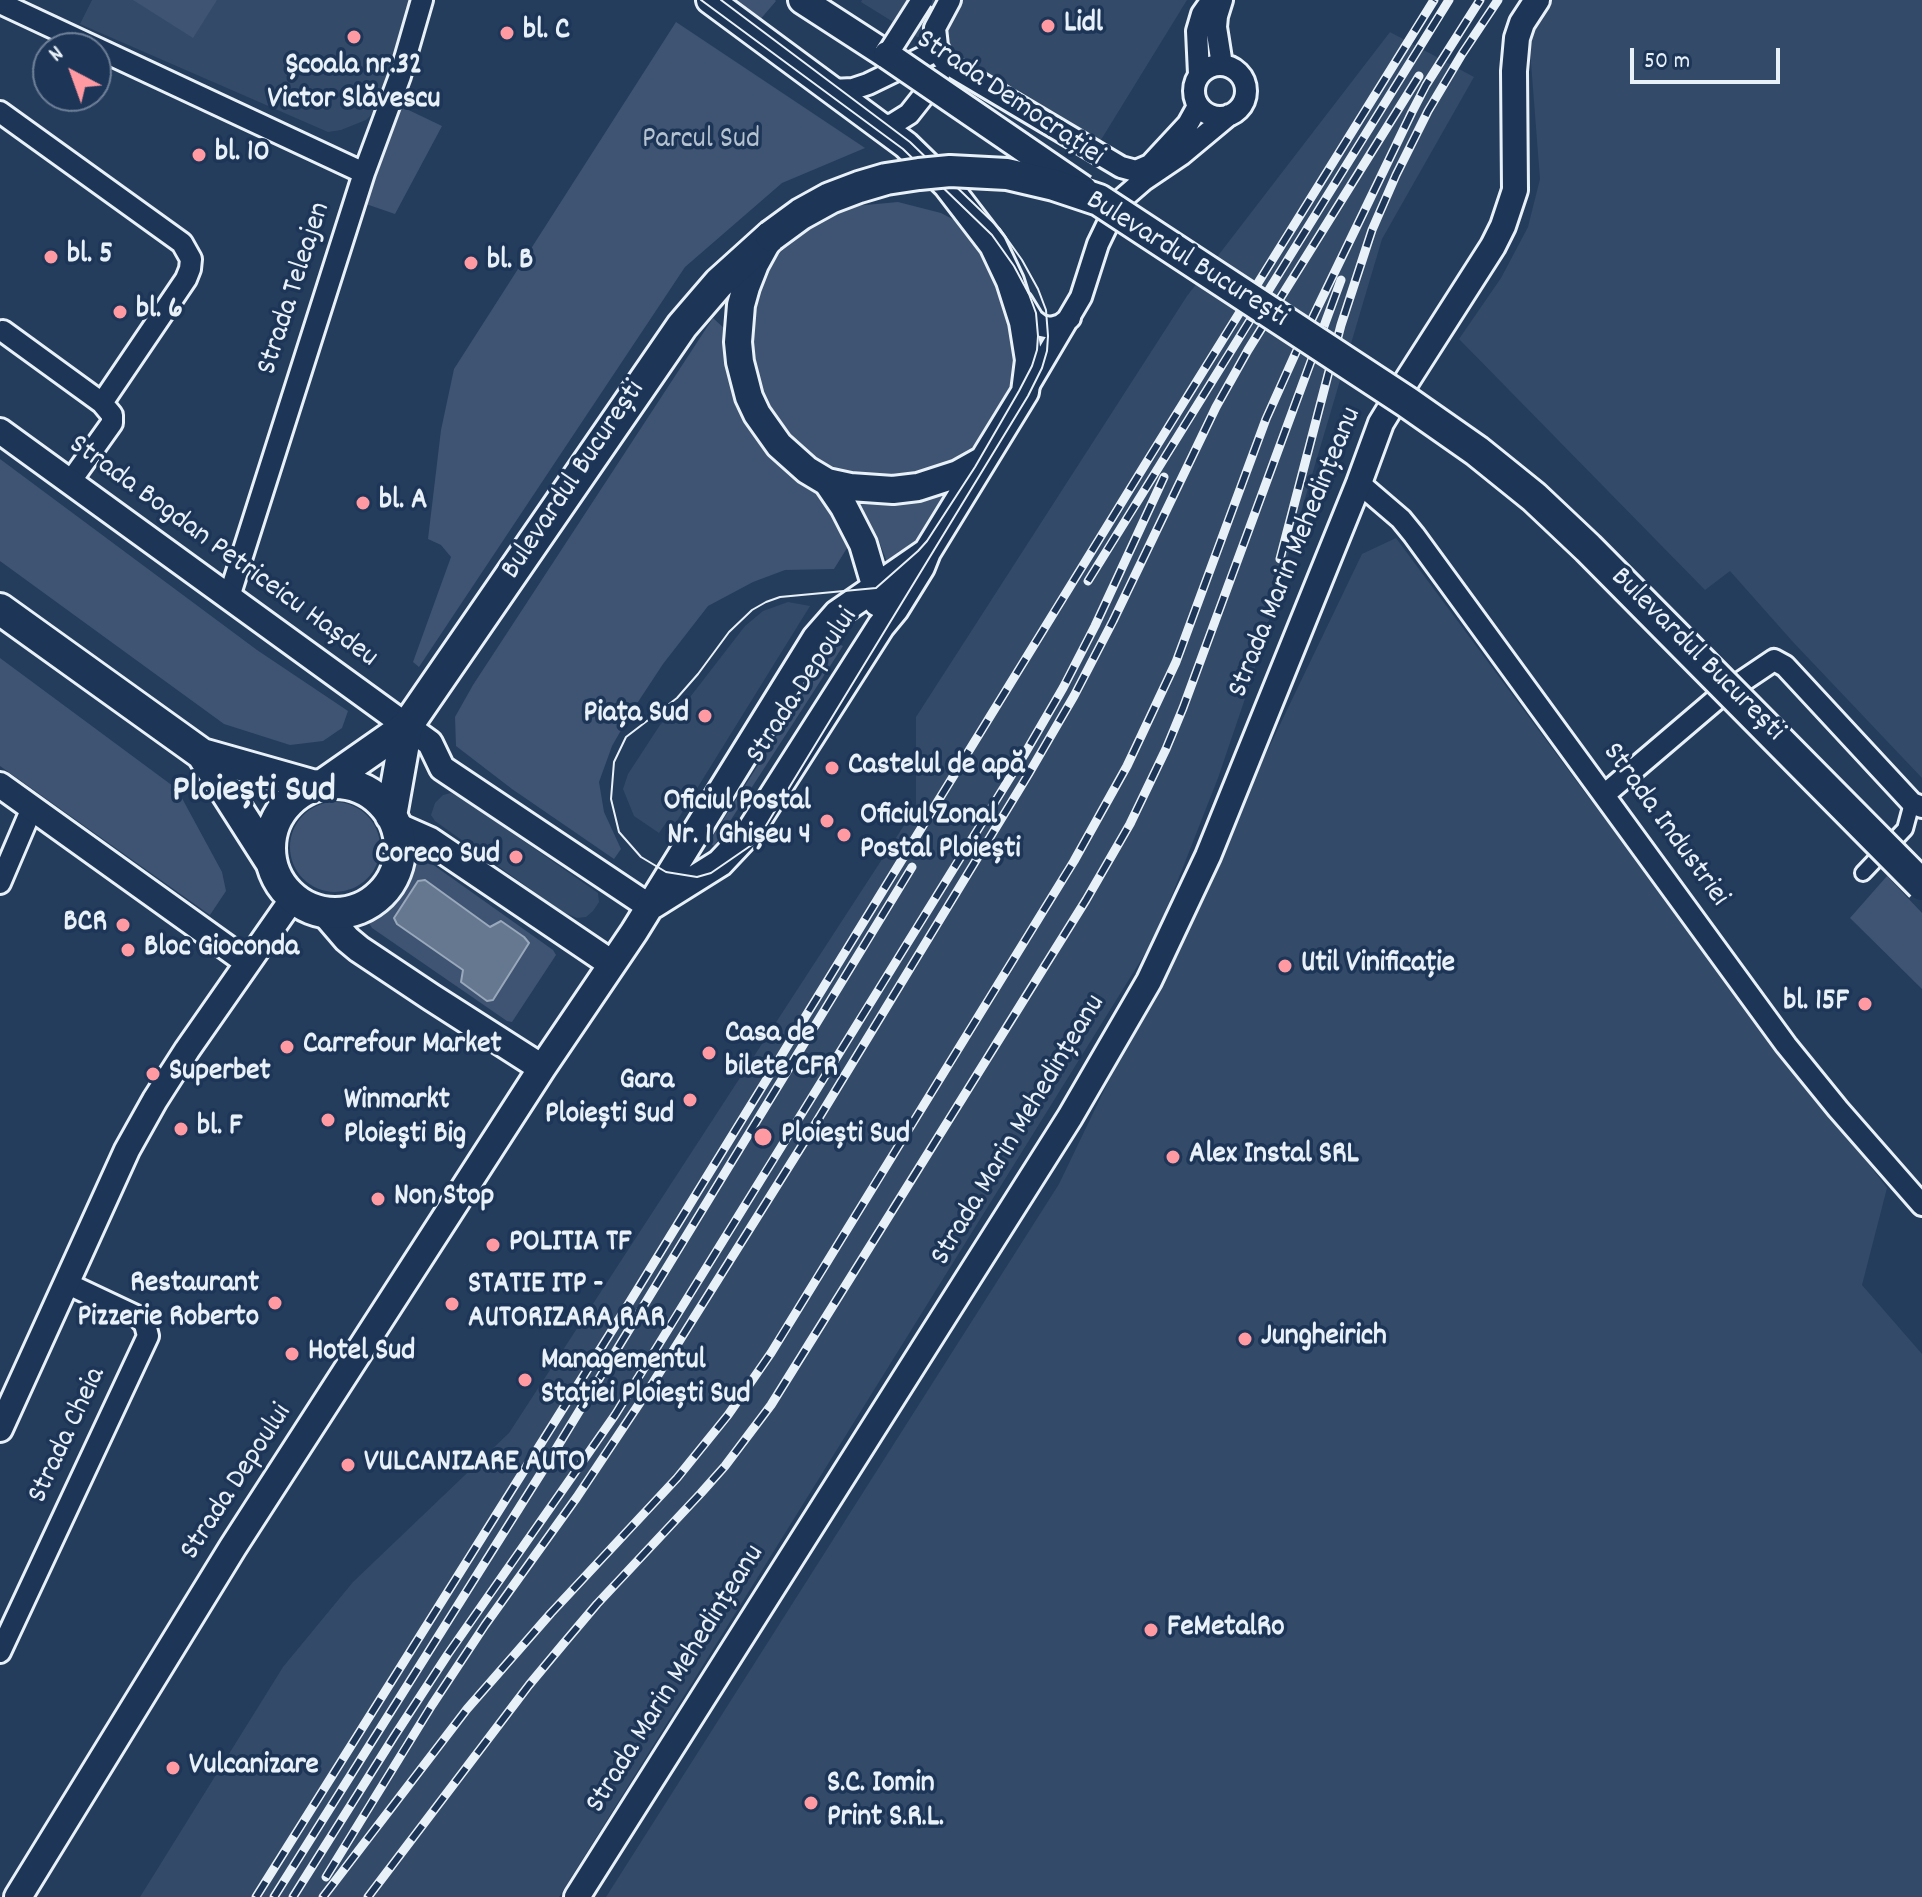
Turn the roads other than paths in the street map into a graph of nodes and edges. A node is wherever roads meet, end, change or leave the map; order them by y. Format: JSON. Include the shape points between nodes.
{"nodes":[{"id":1,"x":422,"y":0,"type":"edge"},
{"id":2,"x":710,"y":0,"type":"edge"},
{"id":3,"x":802,"y":0,"type":"edge"},
{"id":4,"x":906,"y":0,"type":"edge"},
{"id":5,"x":922,"y":0,"type":"edge"},
{"id":6,"x":950,"y":0,"type":"edge"},
{"id":7,"x":1212,"y":0,"type":"edge"},
{"id":8,"x":1222,"y":0,"type":"edge"},
{"id":9,"x":1537,"y":0,"type":"edge"},
{"id":10,"x":0,"y":3,"type":"edge"},
{"id":11,"x":936,"y":23,"type":"junction"},
{"id":12,"x":887,"y":55,"type":"junction"},
{"id":13,"x":944,"y":57,"type":"junction"},
{"id":14,"x":1222,"y":65,"type":"junction"},
{"id":15,"x":1199,"y":74,"type":"junction"},
{"id":16,"x":832,"y":90,"type":"junction"},
{"id":17,"x":1198,"y":106,"type":"junction"},
{"id":18,"x":0,"y":112,"type":"edge"},
{"id":19,"x":909,"y":114,"type":"junction"},
{"id":20,"x":1229,"y":115,"type":"junction"},
{"id":21,"x":881,"y":126,"type":"junction"},
{"id":22,"x":906,"y":145,"type":"junction"},
{"id":23,"x":1121,"y":167,"type":"junction"},
{"id":24,"x":364,"y":173,"type":"junction"},
{"id":25,"x":1112,"y":197,"type":"junction"},
{"id":26,"x":771,"y":236,"type":"junction"},
{"id":27,"x":1002,"y":264,"type":"junction"},
{"id":28,"x":1070,"y":318,"type":"junction"},
{"id":29,"x":3,"y":331,"type":"dead end"},
{"id":30,"x":1025,"y":392,"type":"junction"},
{"id":31,"x":102,"y":403,"type":"junction"},
{"id":32,"x":0,"y":431,"type":"edge"},
{"id":33,"x":983,"y":460,"type":"junction"},
{"id":34,"x":70,"y":482,"type":"junction"},
{"id":35,"x":827,"y":482,"type":"junction"},
{"id":36,"x":1359,"y":483,"type":"junction"},
{"id":37,"x":927,"y":552,"type":"junction"},
{"id":38,"x":876,"y":588,"type":"junction"},
{"id":39,"x":229,"y":597,"type":"junction"},
{"id":40,"x":0,"y":609,"type":"edge"},
{"id":41,"x":881,"y":626,"type":"junction"},
{"id":42,"x":405,"y":725,"type":"junction"},
{"id":43,"x":202,"y":754,"type":"junction"},
{"id":44,"x":253,"y":769,"type":"junction"},
{"id":45,"x":0,"y":785,"type":"edge"},
{"id":46,"x":319,"y":785,"type":"junction"},
{"id":47,"x":1604,"y":795,"type":"junction"},
{"id":48,"x":1917,"y":805,"type":"edge"},
{"id":49,"x":32,"y":808,"type":"junction"},
{"id":50,"x":394,"y":821,"type":"junction"},
{"id":51,"x":271,"y":862,"type":"junction"},
{"id":52,"x":1863,"y":873,"type":"dead end"},
{"id":53,"x":0,"y":883,"type":"edge"},
{"id":54,"x":1922,"y":885,"type":"edge"},
{"id":55,"x":293,"y":898,"type":"junction"},
{"id":56,"x":650,"y":907,"type":"junction"},
{"id":57,"x":323,"y":911,"type":"junction"},
{"id":58,"x":247,"y":962,"type":"junction"},
{"id":59,"x":612,"y":964,"type":"junction"},
{"id":60,"x":542,"y":1068,"type":"junction"},
{"id":61,"x":1922,"y":1205,"type":"edge"},
{"id":62,"x":66,"y":1283,"type":"junction"},
{"id":63,"x":0,"y":1429,"type":"edge"},
{"id":64,"x":0,"y":1652,"type":"edge"},
{"id":65,"x":18,"y":1897,"type":"edge"},
{"id":66,"x":577,"y":1897,"type":"edge"}],
"edges":[{"from":1,"to":24,"type":"street","name":"Strada Teleajen"},
{"from":2,"to":16,"type":"main road"},
{"from":3,"to":12,"type":"main road","name":"Strada Democrației"},
{"from":4,"to":11,"type":"street"},
{"from":5,"to":12,"type":"street","bridge":true},
{"from":6,"to":11,"type":"street"},
{"from":7,"to":15,"type":"street","via":[[1197,31]]},
{"from":8,"to":14,"type":"street","via":[[1216,27]]},
{"from":9,"to":36,"type":"street","name":"Strada Marin Mehedințeanu","via":[[1522,23],[1514,55],[1515,190],[1510,208],[1493,246],[1381,423]]},
{"from":10,"to":24,"type":"street"},
{"from":11,"to":13,"type":"street","via":[[935,37]]},
{"from":12,"to":25,"type":"main road","name":"Strada Democrației","bridge":true},
{"from":13,"to":16,"type":"street","via":[[853,89]]},
{"from":13,"to":19,"type":"street"},
{"from":13,"to":23,"type":"street"},
{"from":14,"to":15,"type":"street"},
{"from":14,"to":20,"type":"street","via":[[1239,72],[1246,87],[1243,102]]},
{"from":15,"to":17,"type":"street","via":[[1193,89]]},
{"from":16,"to":21,"type":"main road"},
{"from":17,"to":20,"type":"street","via":[[1213,116]]},
{"from":17,"to":23,"type":"street","via":[[1150,165],[1136,171]]},
{"from":18,"to":31,"type":"street","via":[[182,243],[191,259],[186,279]]},
{"from":19,"to":21,"type":"street"},
{"from":19,"to":22,"type":"street"},
{"from":20,"to":25,"type":"street","via":[[1181,155]]},
{"from":21,"to":22,"type":"main road"},
{"from":22,"to":27,"type":"main road","via":[[947,185]]},
{"from":23,"to":25,"type":"street","via":[[1126,181]]},
{"from":24,"to":39,"type":"street","name":"Strada Teleajen"},
{"from":25,"to":26,"type":"main road","name":"Bulevardul București","bridge":true,"via":[[1007,174],[919,174],[830,198]]},
{"from":25,"to":28,"type":"street","via":[[1112,215]]},
{"from":25,"to":54,"type":"main road","name":"Bulevardul București","bridge":true,"via":[[1524,489]]},
{"from":26,"to":35,"type":"main road","via":[[741,305],[740,362],[757,414],[773,438]]},
{"from":26,"to":42,"type":"main road","name":"Bulevardul București","via":[[682,326]]},
{"from":27,"to":28,"type":"street","via":[[1033,320],[1051,328]]},
{"from":27,"to":30,"type":"main road","via":[[1028,343]]},
{"from":28,"to":30,"type":"street"},
{"from":29,"to":31,"type":"street"},
{"from":30,"to":33,"type":"main road"},
{"from":31,"to":34,"type":"street","via":[[112,423]]},
{"from":32,"to":34,"type":"street","name":"Strada Bogdan Petriceicu Hașdeu"},
{"from":33,"to":35,"type":"main road","via":[[918,487],[874,489]]},
{"from":33,"to":37,"type":"main road","name":"Strada Depoului"},
{"from":34,"to":39,"type":"street","name":"Strada Bogdan Petriceicu Hașdeu"},
{"from":35,"to":38,"type":"main road","via":[[863,544]]},
{"from":36,"to":47,"type":"street","name":"Strada Industriei","via":[[1408,527]]},
{"from":36,"to":66,"type":"street","name":"Strada Marin Mehedințeanu","via":[[1208,856],[1149,981],[1061,1130]]},
{"from":37,"to":38,"type":"main road","name":"Strada Depoului"},
{"from":37,"to":41,"type":"main road","name":"Strada Depoului"},
{"from":38,"to":41,"type":"main road"},
{"from":38,"to":56,"type":"main road","name":"Strada Depoului","via":[[837,614],[816,638]]},
{"from":39,"to":42,"type":"street","name":"Strada Bogdan Petriceicu Hașdeu"},
{"from":40,"to":43,"type":"main road"},
{"from":41,"to":56,"type":"main road","name":"Strada Depoului","via":[[751,830],[720,863]]},
{"from":42,"to":44,"type":"main road","via":[[341,757],[312,765]]},
{"from":42,"to":46,"type":"main road","name":"Bulevardul București"},
{"from":42,"to":50,"type":"main road","name":"Bulevardul București"},
{"from":42,"to":56,"type":"street","name":"Strada Bogdan Petriceicu Hașdeu","via":[[430,743],[442,768]]},
{"from":43,"to":44,"type":"main road"},
{"from":43,"to":51,"type":"main road"},
{"from":44,"to":46,"type":"main road"},
{"from":45,"to":49,"type":"street"},
{"from":46,"to":50,"type":"main road","via":[[350,785],[368,792]]},
{"from":46,"to":51,"type":"main road","via":[[284,808],[274,825]]},
{"from":47,"to":48,"type":"street","via":[[1719,697],[1774,660]]},
{"from":47,"to":61,"type":"street","name":"Strada Industriei","via":[[1786,1045]]},
{"from":48,"to":52,"type":"street","via":[[1905,829]]},
{"from":49,"to":53,"type":"street"},
{"from":49,"to":58,"type":"street"},
{"from":50,"to":57,"type":"main road","via":[[400,846],[387,886],[354,910]]},
{"from":50,"to":59,"type":"main road"},
{"from":51,"to":55,"type":"main road"},
{"from":55,"to":57,"type":"main road"},
{"from":55,"to":58,"type":"street"},
{"from":56,"to":59,"type":"main road","name":"Strada Depoului"},
{"from":57,"to":60,"type":"main road","via":[[359,949]]},
{"from":58,"to":62,"type":"street","via":[[155,1100]]},
{"from":59,"to":60,"type":"main road","name":"Strada Depoului"},
{"from":60,"to":65,"type":"main road","name":"Strada Depoului","via":[[233,1547]]},
{"from":62,"to":63,"type":"street"},
{"from":62,"to":64,"type":"street","name":"Strada Cheia","via":[[138,1317],[148,1336]]}]}
